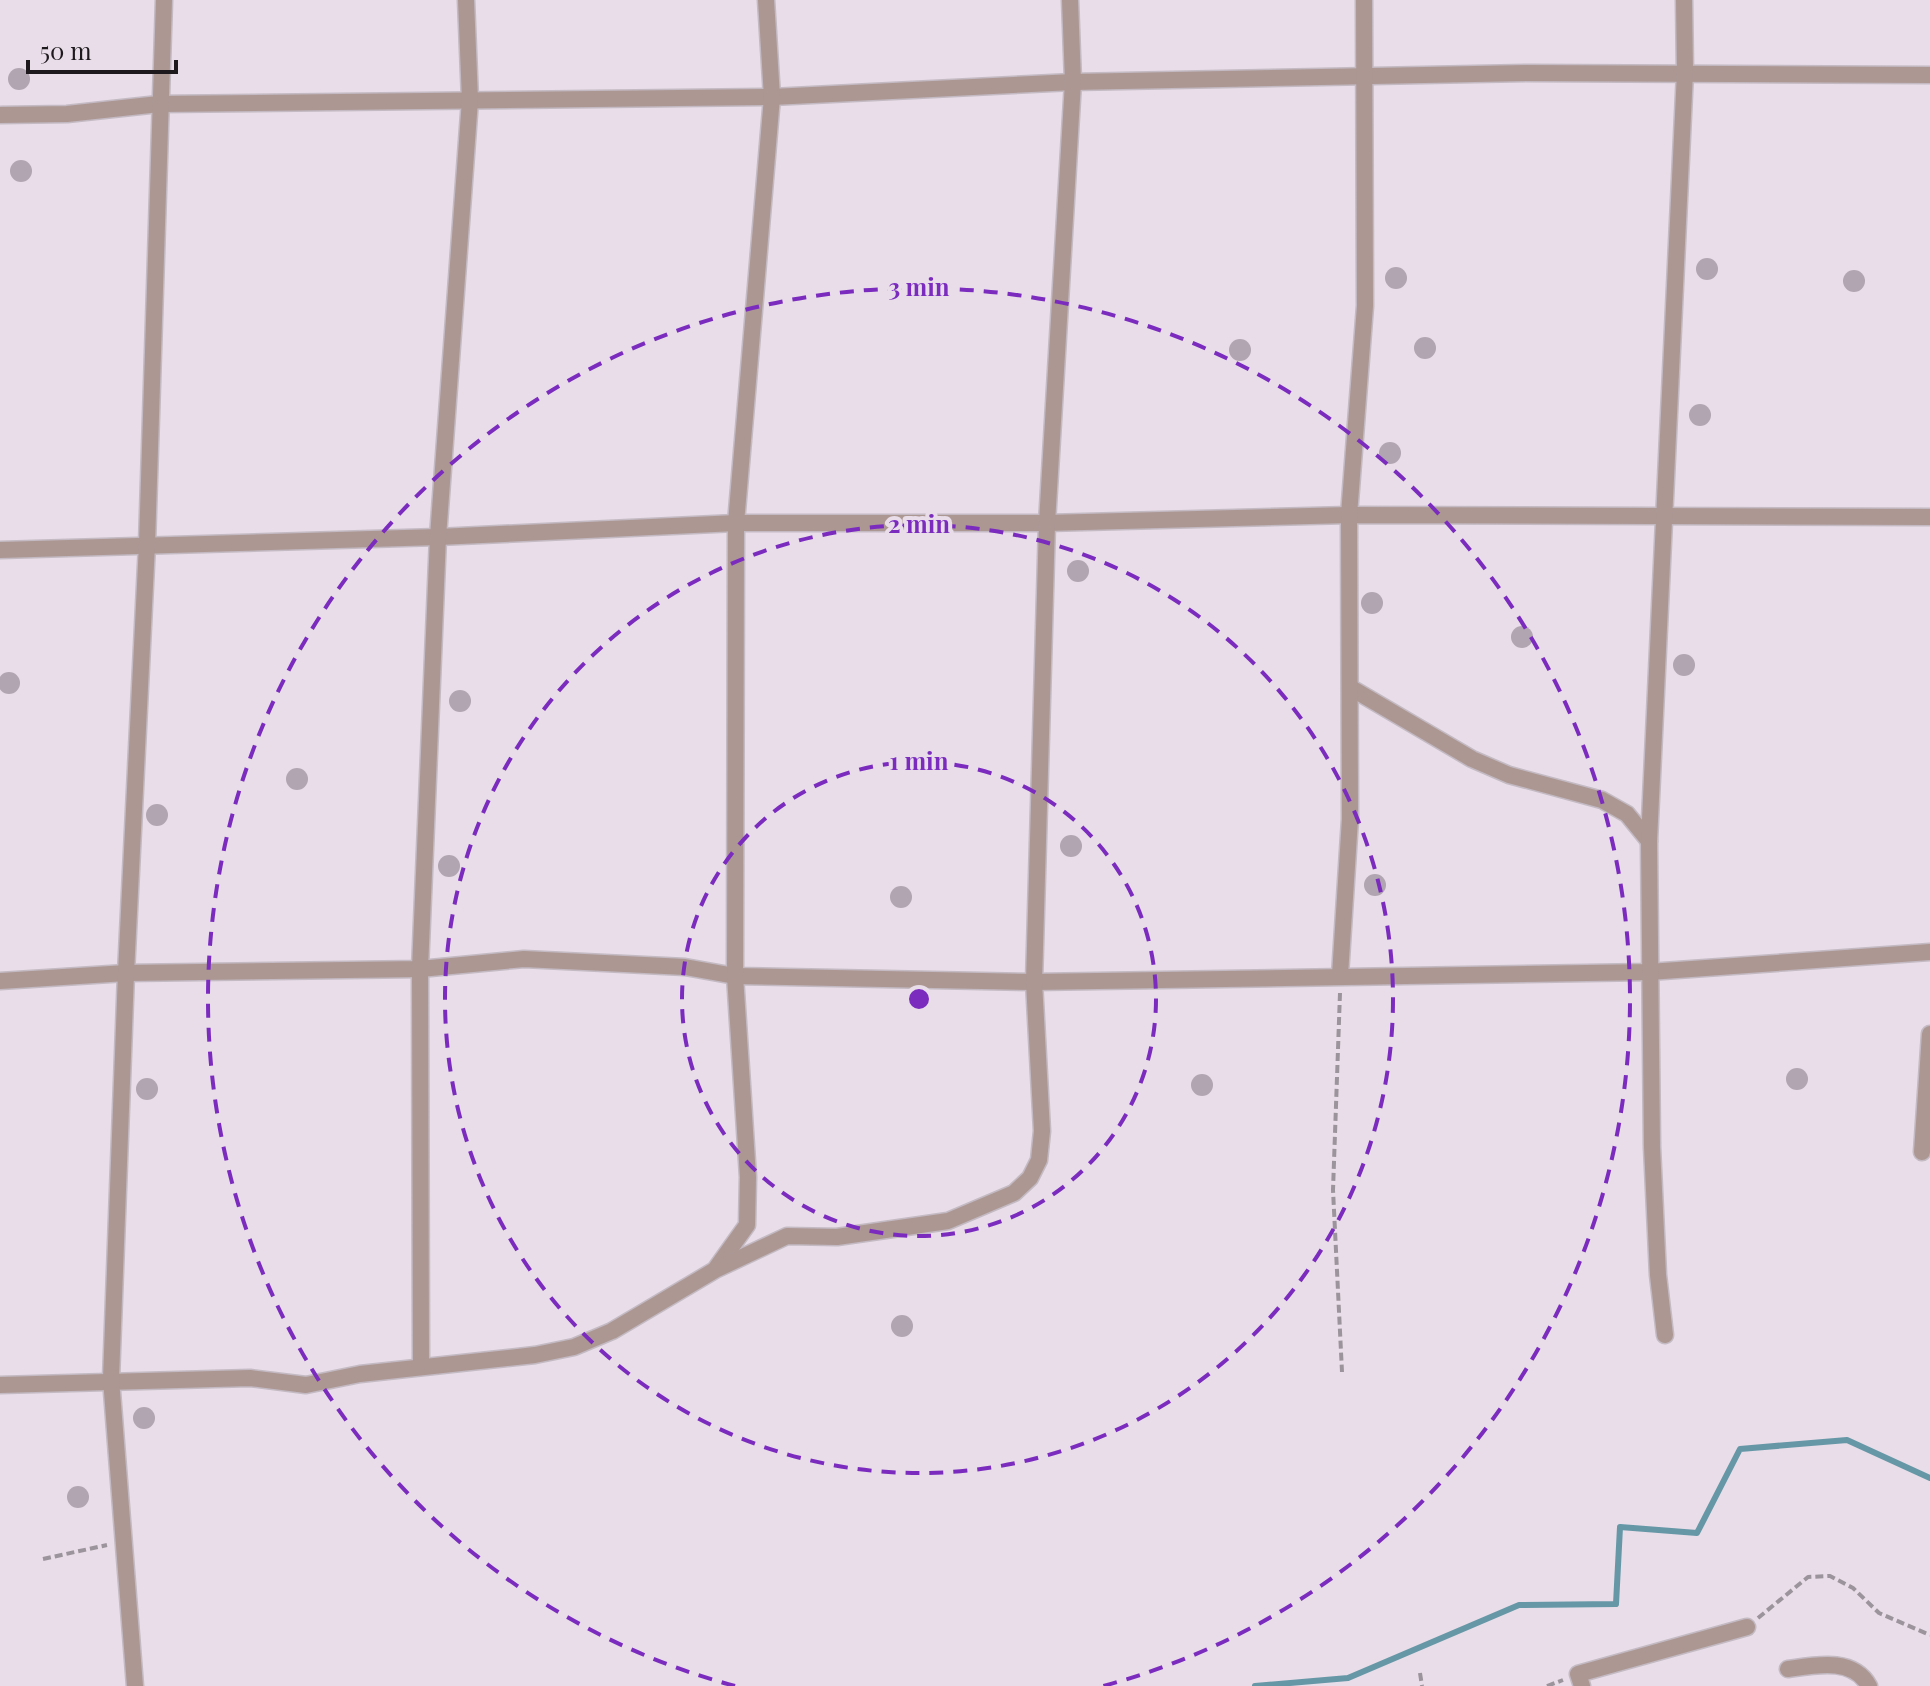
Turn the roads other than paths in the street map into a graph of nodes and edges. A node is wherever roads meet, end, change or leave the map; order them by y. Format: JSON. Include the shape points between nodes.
{"nodes":[{"id":1,"x":164,"y":0,"type":"edge"},
{"id":2,"x":466,"y":0,"type":"edge"},
{"id":3,"x":766,"y":0,"type":"edge"},
{"id":4,"x":1070,"y":0,"type":"edge"},
{"id":5,"x":1364,"y":0,"type":"edge"},
{"id":6,"x":1684,"y":0,"type":"edge"},
{"id":7,"x":1685,"y":72,"type":"junction"},
{"id":8,"x":1930,"y":75,"type":"edge"},
{"id":9,"x":1363,"y":77,"type":"junction"},
{"id":10,"x":1073,"y":82,"type":"junction"},
{"id":11,"x":772,"y":97,"type":"junction"},
{"id":12,"x":470,"y":100,"type":"junction"},
{"id":13,"x":159,"y":104,"type":"junction"},
{"id":14,"x":0,"y":115,"type":"edge"},
{"id":15,"x":1664,"y":514,"type":"junction"},
{"id":16,"x":1349,"y":515,"type":"junction"},
{"id":17,"x":1930,"y":517,"type":"edge"},
{"id":18,"x":736,"y":523,"type":"junction"},
{"id":19,"x":1047,"y":523,"type":"junction"},
{"id":20,"x":438,"y":537,"type":"junction"},
{"id":21,"x":147,"y":544,"type":"junction"},
{"id":22,"x":0,"y":550,"type":"edge"},
{"id":23,"x":1351,"y":688,"type":"junction"},
{"id":24,"x":1649,"y":841,"type":"junction"},
{"id":25,"x":1930,"y":952,"type":"edge"},
{"id":26,"x":420,"y":969,"type":"junction"},
{"id":27,"x":1649,"y":972,"type":"junction"},
{"id":28,"x":126,"y":973,"type":"junction"},
{"id":29,"x":1340,"y":975,"type":"junction"},
{"id":30,"x":735,"y":976,"type":"junction"},
{"id":31,"x":0,"y":981,"type":"edge"},
{"id":32,"x":1034,"y":982,"type":"junction"},
{"id":33,"x":1930,"y":1034,"type":"edge"},
{"id":34,"x":1922,"y":1152,"type":"dead end"},
{"id":35,"x":715,"y":1270,"type":"junction"},
{"id":36,"x":1665,"y":1335,"type":"dead end"},
{"id":37,"x":421,"y":1366,"type":"junction"},
{"id":38,"x":111,"y":1379,"type":"junction"},
{"id":39,"x":0,"y":1385,"type":"edge"},
{"id":40,"x":1747,"y":1627,"type":"road end"},
{"id":41,"x":1788,"y":1669,"type":"dead end"},
{"id":42,"x":135,"y":1686,"type":"edge"},
{"id":43,"x":1582,"y":1686,"type":"edge"},
{"id":44,"x":1869,"y":1686,"type":"edge"}],
"edges":[{"from":1,"to":13,"type":"street"},
{"from":2,"to":12,"type":"street"},
{"from":3,"to":11,"type":"street"},
{"from":4,"to":10,"type":"street"},
{"from":5,"to":9,"type":"street"},
{"from":6,"to":7,"type":"street"},
{"from":7,"to":8,"type":"street"},
{"from":7,"to":9,"type":"street"},
{"from":7,"to":15,"type":"street"},
{"from":9,"to":10,"type":"street"},
{"from":9,"to":16,"type":"street","via":[[1365,306]]},
{"from":10,"to":11,"type":"street"},
{"from":10,"to":19,"type":"street"},
{"from":11,"to":12,"type":"street"},
{"from":11,"to":18,"type":"street"},
{"from":12,"to":13,"type":"street"},
{"from":12,"to":20,"type":"street"},
{"from":13,"to":14,"type":"street"},
{"from":13,"to":21,"type":"street"},
{"from":15,"to":16,"type":"street"},
{"from":15,"to":17,"type":"street"},
{"from":15,"to":24,"type":"street"},
{"from":16,"to":19,"type":"street"},
{"from":16,"to":23,"type":"street"},
{"from":18,"to":19,"type":"street"},
{"from":18,"to":20,"type":"street"},
{"from":18,"to":30,"type":"street"},
{"from":19,"to":32,"type":"street"},
{"from":20,"to":21,"type":"street"},
{"from":20,"to":26,"type":"street"},
{"from":21,"to":22,"type":"street"},
{"from":21,"to":28,"type":"street"},
{"from":23,"to":24,"type":"street","via":[[1496,770],[1602,800],[1627,814]]},
{"from":23,"to":29,"type":"street","via":[[1350,819]]},
{"from":24,"to":27,"type":"street"},
{"from":25,"to":27,"type":"street"},
{"from":26,"to":28,"type":"street"},
{"from":26,"to":30,"type":"street","via":[[524,959],[685,967]]},
{"from":26,"to":37,"type":"street"},
{"from":27,"to":29,"type":"street"},
{"from":27,"to":36,"type":"street","via":[[1653,1176]]},
{"from":28,"to":31,"type":"street"},
{"from":28,"to":38,"type":"street"},
{"from":29,"to":32,"type":"street"},
{"from":30,"to":32,"type":"street"},
{"from":30,"to":35,"type":"street","via":[[747,1225]]},
{"from":32,"to":35,"type":"street","via":[[1042,1131],[1039,1160],[1022,1186],[985,1208],[948,1221],[837,1237],[787,1236]]},
{"from":33,"to":34,"type":"street"},
{"from":35,"to":37,"type":"street","via":[[612,1331],[574,1347]]},
{"from":37,"to":38,"type":"street","via":[[306,1385],[250,1378]]},
{"from":38,"to":39,"type":"street"},
{"from":38,"to":42,"type":"street"},
{"from":40,"to":43,"type":"street","via":[[1578,1674]]},
{"from":41,"to":44,"type":"street","via":[[1845,1666],[1858,1671]]}]}
